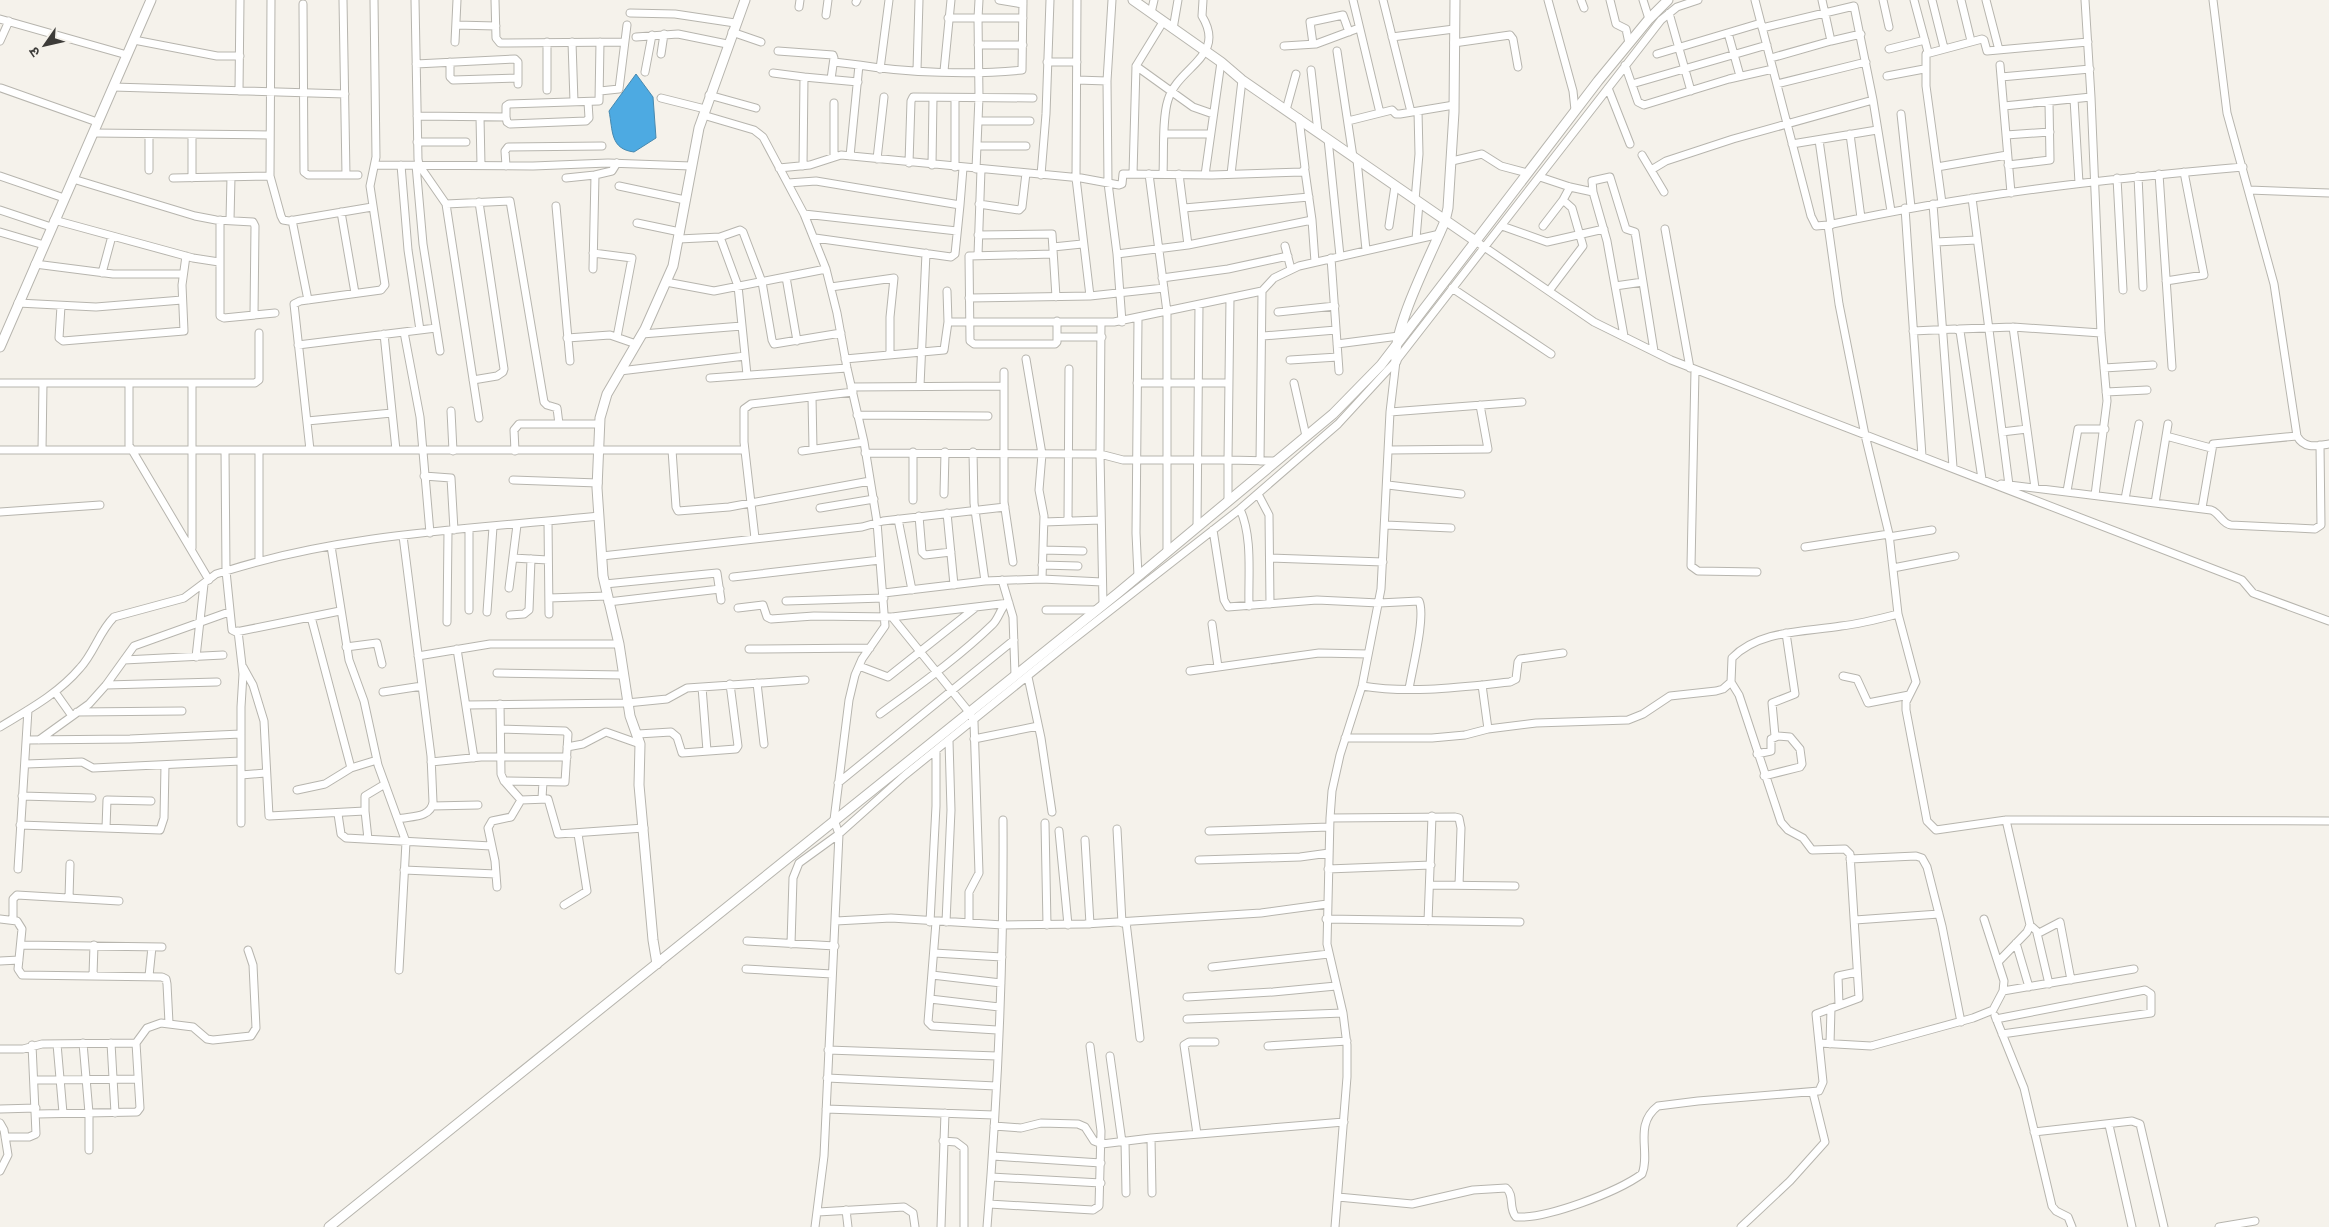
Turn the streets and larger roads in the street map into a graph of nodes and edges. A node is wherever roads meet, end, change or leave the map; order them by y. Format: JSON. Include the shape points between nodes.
{"nodes":[{"id":1,"x":151,"y":0,"type":"edge"},
{"id":2,"x":240,"y":0,"type":"edge"},
{"id":3,"x":271,"y":0,"type":"edge"},
{"id":4,"x":344,"y":0,"type":"edge"},
{"id":5,"x":374,"y":0,"type":"edge"},
{"id":6,"x":415,"y":0,"type":"edge"},
{"id":7,"x":457,"y":0,"type":"edge"},
{"id":8,"x":495,"y":0,"type":"edge"},
{"id":9,"x":745,"y":0,"type":"edge"},
{"id":10,"x":828,"y":0,"type":"edge"},
{"id":11,"x":889,"y":0,"type":"edge"},
{"id":12,"x":919,"y":0,"type":"edge"},
{"id":13,"x":950,"y":0,"type":"edge"},
{"id":14,"x":979,"y":0,"type":"edge"},
{"id":15,"x":999,"y":0,"type":"edge"},
{"id":16,"x":1050,"y":0,"type":"edge"},
{"id":17,"x":1077,"y":0,"type":"edge"},
{"id":18,"x":1112,"y":0,"type":"edge"},
{"id":19,"x":1133,"y":0,"type":"edge"},
{"id":20,"x":1154,"y":0,"type":"edge"},
{"id":21,"x":1178,"y":0,"type":"edge"},
{"id":22,"x":1203,"y":0,"type":"edge"},
{"id":23,"x":1353,"y":0,"type":"edge"},
{"id":24,"x":1383,"y":0,"type":"edge"},
{"id":25,"x":1455,"y":0,"type":"edge"},
{"id":26,"x":1548,"y":0,"type":"edge"},
{"id":27,"x":1581,"y":0,"type":"edge"},
{"id":28,"x":1610,"y":0,"type":"edge"},
{"id":29,"x":1643,"y":0,"type":"edge"},
{"id":30,"x":1668,"y":0,"type":"edge"},
{"id":31,"x":1698,"y":0,"type":"edge"},
{"id":32,"x":1754,"y":0,"type":"edge"},
{"id":33,"x":1822,"y":0,"type":"edge"},
{"id":34,"x":1882,"y":0,"type":"edge"},
{"id":35,"x":1914,"y":0,"type":"edge"},
{"id":36,"x":1932,"y":0,"type":"edge"},
{"id":37,"x":1961,"y":0,"type":"edge"},
{"id":38,"x":1986,"y":0,"type":"edge"},
{"id":39,"x":2084,"y":0,"type":"edge"},
{"id":40,"x":2213,"y":0,"type":"edge"},
{"id":41,"x":1023,"y":2,"type":"edge"},
{"id":42,"x":303,"y":4,"type":"dead end"},
{"id":43,"x":1584,"y":8,"type":"dead end"},
{"id":44,"x":630,"y":13,"type":"dead end"},
{"id":45,"x":1151,"y":13,"type":"junction"},
{"id":46,"x":1669,"y":13,"type":"junction"},
{"id":47,"x":1825,"y":13,"type":"junction"},
{"id":48,"x":826,"y":15,"type":"dead end"},
{"id":49,"x":948,"y":18,"type":"junction"},
{"id":50,"x":978,"y":18,"type":"junction"},
{"id":51,"x":1023,"y":18,"type":"junction"},
{"id":52,"x":1649,"y":18,"type":"junction"},
{"id":53,"x":0,"y":19,"type":"edge"},
{"id":54,"x":9,"y":21,"type":"junction"},
{"id":55,"x":1163,"y":22,"type":"junction"},
{"id":56,"x":456,"y":25,"type":"junction"},
{"id":57,"x":627,"y":25,"type":"dead end"},
{"id":58,"x":496,"y":26,"type":"junction"},
{"id":59,"x":1762,"y":26,"type":"junction"},
{"id":60,"x":1890,"y":27,"type":"dead end"},
{"id":61,"x":733,"y":28,"type":"junction"},
{"id":62,"x":1359,"y":28,"type":"junction"},
{"id":63,"x":1173,"y":29,"type":"junction"},
{"id":64,"x":1454,"y":29,"type":"junction"},
{"id":65,"x":1349,"y":32,"type":"junction"},
{"id":66,"x":1728,"y":33,"type":"junction"},
{"id":67,"x":664,"y":34,"type":"junction"},
{"id":68,"x":1860,"y":34,"type":"junction"},
{"id":69,"x":652,"y":35,"type":"junction"},
{"id":70,"x":636,"y":37,"type":"dead end"},
{"id":71,"x":1392,"y":37,"type":"junction"},
{"id":72,"x":134,"y":40,"type":"junction"},
{"id":73,"x":1925,"y":40,"type":"junction"},
{"id":74,"x":0,"y":41,"type":"edge"},
{"id":75,"x":1831,"y":41,"type":"junction"},
{"id":76,"x":1971,"y":41,"type":"junction"},
{"id":77,"x":454,"y":42,"type":"dead end"},
{"id":78,"x":547,"y":42,"type":"junction"},
{"id":79,"x":572,"y":42,"type":"junction"},
{"id":80,"x":600,"y":42,"type":"junction"},
{"id":81,"x":624,"y":42,"type":"junction"},
{"id":82,"x":761,"y":42,"type":"dead end"},
{"id":83,"x":2088,"y":42,"type":"junction"},
{"id":84,"x":1454,"y":43,"type":"junction"},
{"id":85,"x":1629,"y":43,"type":"junction"},
{"id":86,"x":727,"y":44,"type":"junction"},
{"id":87,"x":1312,"y":44,"type":"junction"},
{"id":88,"x":978,"y":45,"type":"junction"},
{"id":89,"x":1023,"y":45,"type":"junction"},
{"id":90,"x":1767,"y":45,"type":"junction"},
{"id":91,"x":1284,"y":46,"type":"dead end"},
{"id":92,"x":1678,"y":48,"type":"junction"},
{"id":93,"x":1944,"y":48,"type":"junction"},
{"id":94,"x":1889,"y":49,"type":"dead end"},
{"id":95,"x":1998,"y":50,"type":"junction"},
{"id":96,"x":778,"y":51,"type":"dead end"},
{"id":97,"x":1337,"y":51,"type":"dead end"},
{"id":98,"x":1207,"y":52,"type":"junction"},
{"id":99,"x":1928,"y":52,"type":"junction"},
{"id":100,"x":661,"y":54,"type":"dead end"},
{"id":101,"x":1658,"y":54,"type":"dead end"},
{"id":102,"x":127,"y":55,"type":"junction"},
{"id":103,"x":1735,"y":55,"type":"junction"},
{"id":104,"x":240,"y":56,"type":"junction"},
{"id":105,"x":1771,"y":58,"type":"junction"},
{"id":106,"x":450,"y":62,"type":"junction"},
{"id":107,"x":834,"y":62,"type":"junction"},
{"id":108,"x":1047,"y":62,"type":"junction"},
{"id":109,"x":1077,"y":62,"type":"junction"},
{"id":110,"x":1221,"y":62,"type":"junction"},
{"id":111,"x":1866,"y":62,"type":"junction"},
{"id":112,"x":416,"y":64,"type":"junction"},
{"id":113,"x":859,"y":65,"type":"junction"},
{"id":114,"x":1626,"y":65,"type":"junction"},
{"id":115,"x":2000,"y":65,"type":"dead end"},
{"id":116,"x":1136,"y":66,"type":"junction"},
{"id":117,"x":1518,"y":67,"type":"dead end"},
{"id":118,"x":880,"y":69,"type":"junction"},
{"id":119,"x":1684,"y":69,"type":"junction"},
{"id":120,"x":1773,"y":69,"type":"junction"},
{"id":121,"x":1924,"y":69,"type":"junction"},
{"id":122,"x":2090,"y":69,"type":"junction"},
{"id":123,"x":917,"y":70,"type":"junction"},
{"id":124,"x":1311,"y":70,"type":"dead end"},
{"id":125,"x":944,"y":71,"type":"junction"},
{"id":126,"x":979,"y":71,"type":"junction"},
{"id":127,"x":645,"y":72,"type":"dead end"},
{"id":128,"x":773,"y":73,"type":"dead end"},
{"id":129,"x":1296,"y":74,"type":"dead end"},
{"id":130,"x":1740,"y":76,"type":"junction"},
{"id":131,"x":1887,"y":76,"type":"dead end"},
{"id":132,"x":804,"y":77,"type":"junction"},
{"id":133,"x":2001,"y":77,"type":"junction"},
{"id":134,"x":831,"y":79,"type":"junction"},
{"id":135,"x":1077,"y":80,"type":"junction"},
{"id":136,"x":1107,"y":80,"type":"junction"},
{"id":137,"x":1242,"y":80,"type":"junction"},
{"id":138,"x":858,"y":82,"type":"junction"},
{"id":139,"x":1632,"y":84,"type":"junction"},
{"id":140,"x":1777,"y":84,"type":"junction"},
{"id":141,"x":113,"y":87,"type":"junction"},
{"id":142,"x":1,"y":88,"type":"edge"},
{"id":143,"x":1608,"y":88,"type":"junction"},
{"id":144,"x":547,"y":90,"type":"dead end"},
{"id":145,"x":239,"y":91,"type":"junction"},
{"id":146,"x":600,"y":91,"type":"junction"},
{"id":147,"x":1173,"y":91,"type":"junction"},
{"id":148,"x":1690,"y":91,"type":"junction"},
{"id":149,"x":270,"y":92,"type":"junction"},
{"id":150,"x":304,"y":93,"type":"junction"},
{"id":151,"x":345,"y":94,"type":"junction"},
{"id":152,"x":709,"y":95,"type":"junction"},
{"id":153,"x":884,"y":97,"type":"dead end"},
{"id":154,"x":979,"y":97,"type":"junction"},
{"id":155,"x":2091,"y":97,"type":"junction"},
{"id":156,"x":661,"y":98,"type":"dead end"},
{"id":157,"x":933,"y":98,"type":"junction"},
{"id":158,"x":955,"y":98,"type":"junction"},
{"id":159,"x":1033,"y":98,"type":"dead end"},
{"id":160,"x":2074,"y":99,"type":"junction"},
{"id":161,"x":1873,"y":100,"type":"junction"},
{"id":162,"x":574,"y":102,"type":"junction"},
{"id":163,"x":588,"y":102,"type":"junction"},
{"id":164,"x":2048,"y":102,"type":"junction"},
{"id":165,"x":834,"y":104,"type":"dead end"},
{"id":166,"x":1454,"y":105,"type":"junction"},
{"id":167,"x":2004,"y":106,"type":"junction"},
{"id":168,"x":756,"y":108,"type":"dead end"},
{"id":169,"x":1286,"y":110,"type":"junction"},
{"id":170,"x":1576,"y":110,"type":"junction"},
{"id":171,"x":704,"y":112,"type":"junction"},
{"id":172,"x":1415,"y":112,"type":"junction"},
{"id":173,"x":1380,"y":113,"type":"junction"},
{"id":174,"x":1213,"y":114,"type":"junction"},
{"id":175,"x":1901,"y":114,"type":"dead end"},
{"id":176,"x":417,"y":116,"type":"junction"},
{"id":177,"x":480,"y":117,"type":"junction"},
{"id":178,"x":506,"y":117,"type":"junction"},
{"id":179,"x":1298,"y":118,"type":"junction"},
{"id":180,"x":1030,"y":120,"type":"dead end"},
{"id":181,"x":978,"y":121,"type":"junction"},
{"id":182,"x":1348,"y":121,"type":"junction"},
{"id":183,"x":97,"y":122,"type":"junction"},
{"id":184,"x":1786,"y":123,"type":"junction"},
{"id":185,"x":1877,"y":130,"type":"junction"},
{"id":186,"x":1318,"y":132,"type":"junction"},
{"id":187,"x":2050,"y":132,"type":"junction"},
{"id":188,"x":93,"y":133,"type":"junction"},
{"id":189,"x":149,"y":134,"type":"junction"},
{"id":190,"x":1165,"y":134,"type":"junction"},
{"id":191,"x":1210,"y":134,"type":"junction"},
{"id":192,"x":1850,"y":134,"type":"junction"},
{"id":193,"x":2006,"y":134,"type":"junction"},
{"id":194,"x":192,"y":135,"type":"junction"},
{"id":195,"x":270,"y":136,"type":"junction"},
{"id":196,"x":1328,"y":139,"type":"junction"},
{"id":197,"x":1819,"y":140,"type":"junction"},
{"id":198,"x":418,"y":142,"type":"junction"},
{"id":199,"x":466,"y":142,"type":"dead end"},
{"id":200,"x":1630,"y":144,"type":"dead end"},
{"id":201,"x":1792,"y":144,"type":"junction"},
{"id":202,"x":602,"y":146,"type":"dead end"},
{"id":203,"x":977,"y":146,"type":"junction"},
{"id":204,"x":1026,"y":146,"type":"dead end"},
{"id":205,"x":1555,"y":148,"type":"junction"},
{"id":206,"x":1642,"y":155,"type":"dead end"},
{"id":207,"x":2008,"y":155,"type":"junction"},
{"id":208,"x":834,"y":156,"type":"junction"},
{"id":209,"x":850,"y":156,"type":"junction"},
{"id":210,"x":1355,"y":158,"type":"junction"},
{"id":211,"x":878,"y":159,"type":"junction"},
{"id":212,"x":1452,"y":161,"type":"junction"},
{"id":213,"x":617,"y":163,"type":"junction"},
{"id":214,"x":909,"y":163,"type":"junction"},
{"id":215,"x":374,"y":165,"type":"junction"},
{"id":216,"x":401,"y":165,"type":"junction"},
{"id":217,"x":417,"y":165,"type":"junction"},
{"id":218,"x":481,"y":165,"type":"junction"},
{"id":219,"x":932,"y":165,"type":"junction"},
{"id":220,"x":2008,"y":165,"type":"junction"},
{"id":221,"x":506,"y":166,"type":"junction"},
{"id":222,"x":691,"y":166,"type":"junction"},
{"id":223,"x":803,"y":166,"type":"junction"},
{"id":224,"x":1937,"y":167,"type":"junction"},
{"id":225,"x":2243,"y":167,"type":"junction"},
{"id":226,"x":779,"y":168,"type":"junction"},
{"id":227,"x":959,"y":168,"type":"junction"},
{"id":228,"x":978,"y":169,"type":"junction"},
{"id":229,"x":149,"y":170,"type":"dead end"},
{"id":230,"x":1650,"y":170,"type":"junction"},
{"id":231,"x":1305,"y":171,"type":"junction"},
{"id":232,"x":2184,"y":172,"type":"junction"},
{"id":233,"x":1026,"y":173,"type":"junction"},
{"id":234,"x":1527,"y":173,"type":"junction"},
{"id":235,"x":1133,"y":174,"type":"junction"},
{"id":236,"x":1149,"y":174,"type":"junction"},
{"id":237,"x":1163,"y":174,"type":"junction"},
{"id":238,"x":1179,"y":174,"type":"junction"},
{"id":239,"x":1231,"y":174,"type":"junction"},
{"id":240,"x":2159,"y":174,"type":"junction"},
{"id":241,"x":346,"y":175,"type":"junction"},
{"id":242,"x":358,"y":175,"type":"dead end"},
{"id":243,"x":595,"y":175,"type":"junction"},
{"id":244,"x":1041,"y":175,"type":"junction"},
{"id":245,"x":1205,"y":175,"type":"junction"},
{"id":246,"x":0,"y":176,"type":"edge"},
{"id":247,"x":232,"y":176,"type":"junction"},
{"id":248,"x":270,"y":176,"type":"junction"},
{"id":249,"x":1540,"y":176,"type":"junction"},
{"id":250,"x":2138,"y":176,"type":"junction"},
{"id":251,"x":173,"y":178,"type":"dead end"},
{"id":252,"x":192,"y":178,"type":"junction"},
{"id":253,"x":566,"y":178,"type":"dead end"},
{"id":254,"x":1076,"y":178,"type":"junction"},
{"id":255,"x":2117,"y":178,"type":"junction"},
{"id":256,"x":73,"y":179,"type":"junction"},
{"id":257,"x":2094,"y":180,"type":"junction"},
{"id":258,"x":788,"y":183,"type":"junction"},
{"id":259,"x":1108,"y":183,"type":"junction"},
{"id":260,"x":2079,"y":183,"type":"junction"},
{"id":261,"x":619,"y":186,"type":"dead end"},
{"id":262,"x":1395,"y":186,"type":"junction"},
{"id":263,"x":1570,"y":187,"type":"junction"},
{"id":264,"x":2249,"y":190,"type":"junction"},
{"id":265,"x":1594,"y":192,"type":"junction"},
{"id":266,"x":1664,"y":192,"type":"dead end"},
{"id":267,"x":2011,"y":193,"type":"junction"},
{"id":268,"x":2329,"y":193,"type":"edge"},
{"id":269,"x":1309,"y":197,"type":"junction"},
{"id":270,"x":64,"y":198,"type":"junction"},
{"id":271,"x":1972,"y":198,"type":"junction"},
{"id":272,"x":685,"y":200,"type":"junction"},
{"id":273,"x":1563,"y":200,"type":"junction"},
{"id":274,"x":479,"y":202,"type":"junction"},
{"id":275,"x":1417,"y":202,"type":"junction"},
{"id":276,"x":1942,"y":203,"type":"junction"},
{"id":277,"x":446,"y":204,"type":"junction"},
{"id":278,"x":979,"y":204,"type":"junction"},
{"id":279,"x":1933,"y":204,"type":"junction"},
{"id":280,"x":960,"y":205,"type":"junction"},
{"id":281,"x":556,"y":206,"type":"dead end"},
{"id":282,"x":372,"y":207,"type":"junction"},
{"id":283,"x":1184,"y":208,"type":"junction"},
{"id":284,"x":1908,"y":208,"type":"junction"},
{"id":285,"x":0,"y":210,"type":"edge"},
{"id":286,"x":341,"y":212,"type":"junction"},
{"id":287,"x":1891,"y":212,"type":"junction"},
{"id":288,"x":804,"y":214,"type":"junction"},
{"id":289,"x":1861,"y":218,"type":"junction"},
{"id":290,"x":220,"y":220,"type":"junction"},
{"id":291,"x":230,"y":220,"type":"junction"},
{"id":292,"x":292,"y":220,"type":"junction"},
{"id":293,"x":1312,"y":220,"type":"junction"},
{"id":294,"x":1445,"y":221,"type":"junction"},
{"id":295,"x":637,"y":223,"type":"dead end"},
{"id":296,"x":53,"y":224,"type":"junction"},
{"id":297,"x":1830,"y":225,"type":"junction"},
{"id":298,"x":1389,"y":226,"type":"dead end"},
{"id":299,"x":1502,"y":226,"type":"junction"},
{"id":300,"x":1543,"y":226,"type":"dead end"},
{"id":301,"x":1604,"y":229,"type":"junction"},
{"id":302,"x":1665,"y":229,"type":"dead end"},
{"id":303,"x":957,"y":231,"type":"junction"},
{"id":304,"x":0,"y":232,"type":"edge"},
{"id":305,"x":1440,"y":234,"type":"junction"},
{"id":306,"x":978,"y":235,"type":"junction"},
{"id":307,"x":1579,"y":235,"type":"junction"},
{"id":308,"x":112,"y":236,"type":"junction"},
{"id":309,"x":680,"y":236,"type":"junction"},
{"id":310,"x":720,"y":237,"type":"junction"},
{"id":311,"x":815,"y":238,"type":"junction"},
{"id":312,"x":1416,"y":239,"type":"junction"},
{"id":313,"x":1977,"y":240,"type":"junction"},
{"id":314,"x":1936,"y":242,"type":"junction"},
{"id":315,"x":1082,"y":244,"type":"junction"},
{"id":316,"x":1479,"y":244,"type":"junction"},
{"id":317,"x":44,"y":245,"type":"junction"},
{"id":318,"x":1188,"y":245,"type":"junction"},
{"id":319,"x":1286,"y":246,"type":"dead end"},
{"id":320,"x":1160,"y":249,"type":"junction"},
{"id":321,"x":1366,"y":250,"type":"junction"},
{"id":322,"x":1053,"y":251,"type":"junction"},
{"id":323,"x":593,"y":253,"type":"junction"},
{"id":324,"x":926,"y":253,"type":"junction"},
{"id":325,"x":1117,"y":254,"type":"junction"},
{"id":326,"x":978,"y":255,"type":"junction"},
{"id":327,"x":186,"y":256,"type":"junction"},
{"id":328,"x":1288,"y":256,"type":"junction"},
{"id":329,"x":1340,"y":256,"type":"junction"},
{"id":330,"x":1330,"y":258,"type":"junction"},
{"id":331,"x":220,"y":262,"type":"junction"},
{"id":332,"x":1315,"y":262,"type":"junction"},
{"id":333,"x":35,"y":264,"type":"junction"},
{"id":334,"x":1291,"y":268,"type":"junction"},
{"id":335,"x":593,"y":269,"type":"dead end"},
{"id":336,"x":826,"y":269,"type":"junction"},
{"id":337,"x":102,"y":273,"type":"junction"},
{"id":338,"x":183,"y":274,"type":"junction"},
{"id":339,"x":786,"y":277,"type":"junction"},
{"id":340,"x":1162,"y":278,"type":"junction"},
{"id":341,"x":2166,"y":281,"type":"junction"},
{"id":342,"x":666,"y":282,"type":"junction"},
{"id":343,"x":762,"y":282,"type":"junction"},
{"id":344,"x":1642,"y":282,"type":"junction"},
{"id":345,"x":738,"y":286,"type":"junction"},
{"id":346,"x":1615,"y":286,"type":"junction"},
{"id":347,"x":831,"y":287,"type":"junction"},
{"id":348,"x":2143,"y":287,"type":"dead end"},
{"id":349,"x":1164,"y":288,"type":"junction"},
{"id":350,"x":1452,"y":288,"type":"junction"},
{"id":351,"x":2123,"y":290,"type":"dead end"},
{"id":352,"x":947,"y":291,"type":"dead end"},
{"id":353,"x":1262,"y":291,"type":"junction"},
{"id":354,"x":1549,"y":291,"type":"junction"},
{"id":355,"x":1120,"y":293,"type":"junction"},
{"id":356,"x":355,"y":294,"type":"junction"},
{"id":357,"x":1090,"y":296,"type":"junction"},
{"id":358,"x":1056,"y":297,"type":"junction"},
{"id":359,"x":969,"y":298,"type":"junction"},
{"id":360,"x":1230,"y":298,"type":"junction"},
{"id":361,"x":182,"y":300,"type":"junction"},
{"id":362,"x":308,"y":300,"type":"junction"},
{"id":363,"x":18,"y":303,"type":"junction"},
{"id":364,"x":1199,"y":305,"type":"junction"},
{"id":365,"x":61,"y":306,"type":"junction"},
{"id":366,"x":1335,"y":306,"type":"junction"},
{"id":367,"x":1167,"y":312,"type":"junction"},
{"id":368,"x":1278,"y":312,"type":"dead end"},
{"id":369,"x":275,"y":313,"type":"dead end"},
{"id":370,"x":254,"y":315,"type":"junction"},
{"id":371,"x":1138,"y":319,"type":"junction"},
{"id":372,"x":1057,"y":321,"type":"junction"},
{"id":373,"x":948,"y":322,"type":"junction"},
{"id":374,"x":969,"y":322,"type":"junction"},
{"id":375,"x":1101,"y":322,"type":"junction"},
{"id":376,"x":1122,"y":322,"type":"junction"},
{"id":377,"x":742,"y":326,"type":"junction"},
{"id":378,"x":2013,"y":327,"type":"junction"},
{"id":379,"x":436,"y":328,"type":"junction"},
{"id":380,"x":1989,"y":328,"type":"junction"},
{"id":381,"x":1942,"y":329,"type":"junction"},
{"id":382,"x":1959,"y":329,"type":"junction"},
{"id":383,"x":420,"y":330,"type":"junction"},
{"id":384,"x":1336,"y":330,"type":"junction"},
{"id":385,"x":1913,"y":331,"type":"junction"},
{"id":386,"x":404,"y":332,"type":"junction"},
{"id":387,"x":259,"y":333,"type":"dead end"},
{"id":388,"x":841,"y":333,"type":"junction"},
{"id":389,"x":2101,"y":333,"type":"junction"},
{"id":390,"x":384,"y":334,"type":"junction"},
{"id":391,"x":642,"y":334,"type":"junction"},
{"id":392,"x":617,"y":336,"type":"junction"},
{"id":393,"x":1263,"y":336,"type":"junction"},
{"id":394,"x":1399,"y":336,"type":"junction"},
{"id":395,"x":1624,"y":336,"type":"junction"},
{"id":396,"x":1057,"y":337,"type":"junction"},
{"id":397,"x":1102,"y":337,"type":"junction"},
{"id":398,"x":567,"y":338,"type":"junction"},
{"id":399,"x":796,"y":341,"type":"junction"},
{"id":400,"x":636,"y":344,"type":"junction"},
{"id":401,"x":1337,"y":344,"type":"junction"},
{"id":402,"x":298,"y":345,"type":"junction"},
{"id":403,"x":0,"y":347,"type":"edge"},
{"id":404,"x":440,"y":351,"type":"dead end"},
{"id":405,"x":1654,"y":351,"type":"junction"},
{"id":406,"x":920,"y":352,"type":"junction"},
{"id":407,"x":1395,"y":354,"type":"junction"},
{"id":408,"x":1551,"y":354,"type":"dead end"},
{"id":409,"x":890,"y":355,"type":"junction"},
{"id":410,"x":745,"y":356,"type":"junction"},
{"id":411,"x":1338,"y":357,"type":"junction"},
{"id":412,"x":845,"y":359,"type":"junction"},
{"id":413,"x":1026,"y":359,"type":"dead end"},
{"id":414,"x":1290,"y":360,"type":"dead end"},
{"id":415,"x":570,"y":361,"type":"dead end"},
{"id":416,"x":2153,"y":365,"type":"dead end"},
{"id":417,"x":2172,"y":367,"type":"dead end"},
{"id":418,"x":847,"y":368,"type":"junction"},
{"id":419,"x":2104,"y":368,"type":"junction"},
{"id":420,"x":1069,"y":369,"type":"dead end"},
{"id":421,"x":1693,"y":369,"type":"junction"},
{"id":422,"x":620,"y":371,"type":"junction"},
{"id":423,"x":1339,"y":371,"type":"dead end"},
{"id":424,"x":1004,"y":372,"type":"dead end"},
{"id":425,"x":747,"y":375,"type":"junction"},
{"id":426,"x":710,"y":378,"type":"dead end"},
{"id":427,"x":473,"y":380,"type":"junction"},
{"id":428,"x":0,"y":382,"type":"edge"},
{"id":429,"x":1168,"y":382,"type":"junction"},
{"id":430,"x":43,"y":383,"type":"junction"},
{"id":431,"x":1138,"y":383,"type":"junction"},
{"id":432,"x":1199,"y":383,"type":"junction"},
{"id":433,"x":1294,"y":383,"type":"dead end"},
{"id":434,"x":129,"y":384,"type":"junction"},
{"id":435,"x":192,"y":384,"type":"junction"},
{"id":436,"x":1228,"y":384,"type":"junction"},
{"id":437,"x":920,"y":386,"type":"junction"},
{"id":438,"x":1004,"y":386,"type":"junction"},
{"id":439,"x":852,"y":389,"type":"junction"},
{"id":440,"x":2147,"y":390,"type":"dead end"},
{"id":441,"x":2106,"y":392,"type":"junction"},
{"id":442,"x":812,"y":397,"type":"junction"},
{"id":443,"x":1522,"y":402,"type":"dead end"},
{"id":444,"x":1480,"y":405,"type":"junction"},
{"id":445,"x":451,"y":411,"type":"dead end"},
{"id":446,"x":1390,"y":412,"type":"junction"},
{"id":447,"x":392,"y":413,"type":"junction"},
{"id":448,"x":857,"y":415,"type":"junction"},
{"id":449,"x":988,"y":416,"type":"dead end"},
{"id":450,"x":479,"y":418,"type":"dead end"},
{"id":451,"x":308,"y":421,"type":"junction"},
{"id":452,"x":559,"y":424,"type":"junction"},
{"id":453,"x":600,"y":424,"type":"junction"},
{"id":454,"x":2139,"y":424,"type":"dead end"},
{"id":455,"x":2168,"y":424,"type":"dead end"},
{"id":456,"x":2027,"y":429,"type":"junction"},
{"id":457,"x":2105,"y":430,"type":"junction"},
{"id":458,"x":2002,"y":432,"type":"junction"},
{"id":459,"x":1865,"y":435,"type":"junction"},
{"id":460,"x":1306,"y":436,"type":"junction"},
{"id":461,"x":2166,"y":436,"type":"junction"},
{"id":462,"x":2297,"y":436,"type":"junction"},
{"id":463,"x":864,"y":442,"type":"junction"},
{"id":464,"x":2329,"y":444,"type":"edge"},
{"id":465,"x":2320,"y":445,"type":"junction"},
{"id":466,"x":2211,"y":448,"type":"junction"},
{"id":467,"x":813,"y":449,"type":"junction"},
{"id":468,"x":0,"y":450,"type":"edge"},
{"id":469,"x":42,"y":450,"type":"junction"},
{"id":470,"x":132,"y":450,"type":"junction"},
{"id":471,"x":193,"y":450,"type":"junction"},
{"id":472,"x":225,"y":450,"type":"junction"},
{"id":473,"x":259,"y":450,"type":"junction"},
{"id":474,"x":310,"y":450,"type":"junction"},
{"id":475,"x":396,"y":450,"type":"junction"},
{"id":476,"x":598,"y":450,"type":"junction"},
{"id":477,"x":672,"y":450,"type":"junction"},
{"id":478,"x":745,"y":450,"type":"junction"},
{"id":479,"x":1389,"y":450,"type":"junction"},
{"id":480,"x":422,"y":451,"type":"junction"},
{"id":481,"x":453,"y":451,"type":"junction"},
{"id":482,"x":515,"y":451,"type":"junction"},
{"id":483,"x":802,"y":451,"type":"dead end"},
{"id":484,"x":913,"y":452,"type":"junction"},
{"id":485,"x":945,"y":452,"type":"junction"},
{"id":486,"x":973,"y":452,"type":"junction"},
{"id":487,"x":865,"y":453,"type":"junction"},
{"id":488,"x":1004,"y":454,"type":"junction"},
{"id":489,"x":1042,"y":454,"type":"junction"},
{"id":490,"x":1069,"y":454,"type":"junction"},
{"id":491,"x":1100,"y":454,"type":"junction"},
{"id":492,"x":1922,"y":456,"type":"junction"},
{"id":493,"x":1136,"y":460,"type":"junction"},
{"id":494,"x":1166,"y":460,"type":"junction"},
{"id":495,"x":1228,"y":460,"type":"junction"},
{"id":496,"x":1197,"y":461,"type":"junction"},
{"id":497,"x":1260,"y":461,"type":"junction"},
{"id":498,"x":1274,"y":462,"type":"junction"},
{"id":499,"x":1952,"y":468,"type":"junction"},
{"id":500,"x":424,"y":476,"type":"junction"},
{"id":501,"x":1982,"y":479,"type":"junction"},
{"id":502,"x":513,"y":480,"type":"dead end"},
{"id":503,"x":870,"y":481,"type":"junction"},
{"id":504,"x":1990,"y":482,"type":"junction"},
{"id":505,"x":598,"y":483,"type":"junction"},
{"id":506,"x":1388,"y":485,"type":"junction"},
{"id":507,"x":2009,"y":485,"type":"junction"},
{"id":508,"x":2035,"y":488,"type":"junction"},
{"id":509,"x":1253,"y":490,"type":"junction"},
{"id":510,"x":2067,"y":491,"type":"junction"},
{"id":511,"x":944,"y":494,"type":"dead end"},
{"id":512,"x":1461,"y":494,"type":"dead end"},
{"id":513,"x":2095,"y":495,"type":"junction"},
{"id":514,"x":2125,"y":499,"type":"junction"},
{"id":515,"x":874,"y":500,"type":"junction"},
{"id":516,"x":913,"y":500,"type":"dead end"},
{"id":517,"x":1228,"y":502,"type":"junction"},
{"id":518,"x":751,"y":503,"type":"junction"},
{"id":519,"x":2155,"y":503,"type":"junction"},
{"id":520,"x":100,"y":505,"type":"dead end"},
{"id":521,"x":1004,"y":506,"type":"junction"},
{"id":522,"x":820,"y":508,"type":"dead end"},
{"id":523,"x":2202,"y":508,"type":"junction"},
{"id":524,"x":974,"y":510,"type":"junction"},
{"id":525,"x":1240,"y":510,"type":"junction"},
{"id":526,"x":0,"y":512,"type":"edge"},
{"id":527,"x":947,"y":513,"type":"junction"},
{"id":528,"x":599,"y":516,"type":"junction"},
{"id":529,"x":919,"y":516,"type":"junction"},
{"id":530,"x":898,"y":519,"type":"junction"},
{"id":531,"x":1101,"y":520,"type":"junction"},
{"id":532,"x":548,"y":521,"type":"junction"},
{"id":533,"x":1068,"y":521,"type":"junction"},
{"id":534,"x":877,"y":522,"type":"junction"},
{"id":535,"x":1044,"y":522,"type":"junction"},
{"id":536,"x":517,"y":525,"type":"junction"},
{"id":537,"x":1386,"y":525,"type":"junction"},
{"id":538,"x":1196,"y":526,"type":"junction"},
{"id":539,"x":493,"y":527,"type":"junction"},
{"id":540,"x":1451,"y":528,"type":"dead end"},
{"id":541,"x":469,"y":529,"type":"junction"},
{"id":542,"x":451,"y":530,"type":"junction"},
{"id":543,"x":1213,"y":530,"type":"junction"},
{"id":544,"x":1932,"y":530,"type":"dead end"},
{"id":545,"x":430,"y":533,"type":"junction"},
{"id":546,"x":1889,"y":535,"type":"junction"},
{"id":547,"x":403,"y":536,"type":"junction"},
{"id":548,"x":755,"y":538,"type":"junction"},
{"id":549,"x":331,"y":546,"type":"junction"},
{"id":550,"x":1805,"y":547,"type":"dead end"},
{"id":551,"x":192,"y":550,"type":"junction"},
{"id":552,"x":1043,"y":550,"type":"junction"},
{"id":553,"x":1082,"y":551,"type":"dead end"},
{"id":554,"x":1167,"y":551,"type":"junction"},
{"id":555,"x":951,"y":552,"type":"junction"},
{"id":556,"x":602,"y":556,"type":"junction"},
{"id":557,"x":1955,"y":556,"type":"dead end"},
{"id":558,"x":513,"y":558,"type":"junction"},
{"id":559,"x":1270,"y":558,"type":"junction"},
{"id":560,"x":531,"y":559,"type":"junction"},
{"id":561,"x":548,"y":560,"type":"junction"},
{"id":562,"x":880,"y":560,"type":"junction"},
{"id":563,"x":259,"y":561,"type":"junction"},
{"id":564,"x":1013,"y":562,"type":"dead end"},
{"id":565,"x":1383,"y":562,"type":"junction"},
{"id":566,"x":1042,"y":565,"type":"junction"},
{"id":567,"x":1078,"y":566,"type":"dead end"},
{"id":568,"x":1893,"y":568,"type":"junction"},
{"id":569,"x":226,"y":570,"type":"junction"},
{"id":570,"x":1758,"y":572,"type":"dead end"},
{"id":571,"x":1138,"y":576,"type":"junction"},
{"id":572,"x":733,"y":577,"type":"dead end"},
{"id":573,"x":1042,"y":579,"type":"junction"},
{"id":574,"x":1002,"y":580,"type":"junction"},
{"id":575,"x":985,"y":581,"type":"junction"},
{"id":576,"x":206,"y":582,"type":"junction"},
{"id":577,"x":1102,"y":582,"type":"junction"},
{"id":578,"x":605,"y":584,"type":"junction"},
{"id":579,"x":954,"y":585,"type":"junction"},
{"id":580,"x":509,"y":588,"type":"dead end"},
{"id":581,"x":720,"y":589,"type":"junction"},
{"id":582,"x":912,"y":590,"type":"junction"},
{"id":583,"x":884,"y":596,"type":"junction"},
{"id":584,"x":549,"y":598,"type":"junction"},
{"id":585,"x":608,"y":599,"type":"junction"},
{"id":586,"x":721,"y":600,"type":"dead end"},
{"id":587,"x":786,"y":601,"type":"dead end"},
{"id":588,"x":1007,"y":603,"type":"junction"},
{"id":589,"x":1379,"y":603,"type":"junction"},
{"id":590,"x":1270,"y":604,"type":"junction"},
{"id":591,"x":1249,"y":606,"type":"junction"},
{"id":592,"x":977,"y":607,"type":"junction"},
{"id":593,"x":738,"y":608,"type":"dead end"},
{"id":594,"x":469,"y":610,"type":"dead end"},
{"id":595,"x":1046,"y":610,"type":"dead end"},
{"id":596,"x":340,"y":611,"type":"junction"},
{"id":597,"x":1100,"y":611,"type":"junction"},
{"id":598,"x":229,"y":612,"type":"junction"},
{"id":599,"x":487,"y":612,"type":"dead end"},
{"id":600,"x":549,"y":614,"type":"dead end"},
{"id":601,"x":1898,"y":614,"type":"junction"},
{"id":602,"x":510,"y":615,"type":"dead end"},
{"id":603,"x":889,"y":616,"type":"junction"},
{"id":604,"x":311,"y":617,"type":"junction"},
{"id":605,"x":2329,"y":621,"type":"edge"},
{"id":606,"x":447,"y":622,"type":"dead end"},
{"id":607,"x":198,"y":623,"type":"junction"},
{"id":608,"x":1212,"y":624,"type":"dead end"},
{"id":609,"x":238,"y":631,"type":"junction"},
{"id":610,"x":1786,"y":633,"type":"junction"},
{"id":611,"x":1014,"y":640,"type":"junction"},
{"id":612,"x":619,"y":644,"type":"junction"},
{"id":613,"x":346,"y":647,"type":"junction"},
{"id":614,"x":870,"y":648,"type":"junction"},
{"id":615,"x":457,"y":649,"type":"junction"},
{"id":616,"x":749,"y":649,"type":"dead end"},
{"id":617,"x":920,"y":652,"type":"junction"},
{"id":618,"x":1368,"y":654,"type":"junction"},
{"id":619,"x":1563,"y":654,"type":"dead end"},
{"id":620,"x":223,"y":655,"type":"dead end"},
{"id":621,"x":418,"y":656,"type":"junction"},
{"id":622,"x":196,"y":657,"type":"junction"},
{"id":623,"x":124,"y":660,"type":"junction"},
{"id":624,"x":382,"y":664,"type":"dead end"},
{"id":625,"x":859,"y":666,"type":"junction"},
{"id":626,"x":243,"y":667,"type":"junction"},
{"id":627,"x":1218,"y":667,"type":"junction"},
{"id":628,"x":1190,"y":671,"type":"dead end"},
{"id":629,"x":936,"y":672,"type":"junction"},
{"id":630,"x":497,"y":673,"type":"dead end"},
{"id":631,"x":623,"y":675,"type":"junction"},
{"id":632,"x":1015,"y":675,"type":"junction"},
{"id":633,"x":1843,"y":676,"type":"dead end"},
{"id":634,"x":1028,"y":677,"type":"junction"},
{"id":635,"x":805,"y":680,"type":"dead end"},
{"id":636,"x":217,"y":682,"type":"dead end"},
{"id":637,"x":1731,"y":682,"type":"junction"},
{"id":638,"x":757,"y":683,"type":"junction"},
{"id":639,"x":730,"y":684,"type":"junction"},
{"id":640,"x":106,"y":685,"type":"junction"},
{"id":641,"x":1482,"y":685,"type":"junction"},
{"id":642,"x":422,"y":686,"type":"junction"},
{"id":643,"x":1362,"y":686,"type":"junction"},
{"id":644,"x":702,"y":687,"type":"junction"},
{"id":645,"x":1409,"y":689,"type":"junction"},
{"id":646,"x":952,"y":691,"type":"junction"},
{"id":647,"x":54,"y":692,"type":"junction"},
{"id":648,"x":383,"y":692,"type":"dead end"},
{"id":649,"x":1909,"y":695,"type":"junction"},
{"id":650,"x":627,"y":703,"type":"junction"},
{"id":651,"x":466,"y":704,"type":"junction"},
{"id":652,"x":500,"y":704,"type":"junction"},
{"id":653,"x":28,"y":710,"type":"junction"},
{"id":654,"x":182,"y":711,"type":"dead end"},
{"id":655,"x":75,"y":714,"type":"junction"},
{"id":656,"x":880,"y":714,"type":"dead end"},
{"id":657,"x":971,"y":717,"type":"junction"},
{"id":658,"x":1038,"y":726,"type":"junction"},
{"id":659,"x":0,"y":727,"type":"edge"},
{"id":660,"x":1488,"y":729,"type":"junction"},
{"id":661,"x":501,"y":730,"type":"junction"},
{"id":662,"x":241,"y":734,"type":"junction"},
{"id":663,"x":638,"y":734,"type":"junction"},
{"id":664,"x":1774,"y":736,"type":"junction"},
{"id":665,"x":1345,"y":738,"type":"junction"},
{"id":666,"x":974,"y":739,"type":"junction"},
{"id":667,"x":27,"y":740,"type":"junction"},
{"id":668,"x":39,"y":740,"type":"junction"},
{"id":669,"x":949,"y":741,"type":"junction"},
{"id":670,"x":640,"y":744,"type":"junction"},
{"id":671,"x":764,"y":744,"type":"dead end"},
{"id":672,"x":567,"y":747,"type":"junction"},
{"id":673,"x":936,"y":750,"type":"junction"},
{"id":674,"x":707,"y":751,"type":"junction"},
{"id":675,"x":1757,"y":754,"type":"junction"},
{"id":676,"x":501,"y":757,"type":"junction"},
{"id":677,"x":567,"y":757,"type":"junction"},
{"id":678,"x":474,"y":758,"type":"junction"},
{"id":679,"x":377,"y":760,"type":"junction"},
{"id":680,"x":241,"y":761,"type":"junction"},
{"id":681,"x":431,"y":762,"type":"junction"},
{"id":682,"x":26,"y":764,"type":"junction"},
{"id":683,"x":165,"y":765,"type":"junction"},
{"id":684,"x":351,"y":768,"type":"junction"},
{"id":685,"x":265,"y":773,"type":"junction"},
{"id":686,"x":241,"y":775,"type":"junction"},
{"id":687,"x":1764,"y":776,"type":"junction"},
{"id":688,"x":504,"y":781,"type":"junction"},
{"id":689,"x":543,"y":782,"type":"junction"},
{"id":690,"x":838,"y":782,"type":"junction"},
{"id":691,"x":385,"y":784,"type":"junction"},
{"id":692,"x":297,"y":790,"type":"dead end"},
{"id":693,"x":22,"y":796,"type":"junction"},
{"id":694,"x":92,"y":798,"type":"dead end"},
{"id":695,"x":542,"y":798,"type":"junction"},
{"id":696,"x":521,"y":800,"type":"junction"},
{"id":697,"x":151,"y":801,"type":"dead end"},
{"id":698,"x":432,"y":806,"type":"junction"},
{"id":699,"x":478,"y":806,"type":"dead end"},
{"id":700,"x":365,"y":811,"type":"junction"},
{"id":701,"x":1052,"y":812,"type":"dead end"},
{"id":702,"x":338,"y":814,"type":"junction"},
{"id":703,"x":1432,"y":816,"type":"junction"},
{"id":704,"x":1330,"y":818,"type":"junction"},
{"id":705,"x":398,"y":819,"type":"junction"},
{"id":706,"x":1002,"y":820,"type":"dead end"},
{"id":707,"x":2006,"y":820,"type":"junction"},
{"id":708,"x":2329,"y":821,"type":"edge"},
{"id":709,"x":242,"y":823,"type":"dead end"},
{"id":710,"x":1044,"y":823,"type":"dead end"},
{"id":711,"x":20,"y":825,"type":"junction"},
{"id":712,"x":836,"y":827,"type":"junction"},
{"id":713,"x":1329,"y":827,"type":"junction"},
{"id":714,"x":106,"y":828,"type":"junction"},
{"id":715,"x":644,"y":828,"type":"junction"},
{"id":716,"x":1117,"y":829,"type":"dead end"},
{"id":717,"x":1058,"y":831,"type":"dead end"},
{"id":718,"x":1209,"y":831,"type":"dead end"},
{"id":719,"x":578,"y":834,"type":"junction"},
{"id":720,"x":368,"y":839,"type":"junction"},
{"id":721,"x":1085,"y":840,"type":"dead end"},
{"id":722,"x":406,"y":842,"type":"junction"},
{"id":723,"x":491,"y":846,"type":"junction"},
{"id":724,"x":1329,"y":853,"type":"junction"},
{"id":725,"x":1850,"y":859,"type":"junction"},
{"id":726,"x":1199,"y":860,"type":"dead end"},
{"id":727,"x":70,"y":864,"type":"dead end"},
{"id":728,"x":1431,"y":866,"type":"junction"},
{"id":729,"x":18,"y":869,"type":"dead end"},
{"id":730,"x":404,"y":870,"type":"junction"},
{"id":731,"x":1328,"y":870,"type":"junction"},
{"id":732,"x":496,"y":874,"type":"junction"},
{"id":733,"x":1431,"y":885,"type":"junction"},
{"id":734,"x":1459,"y":885,"type":"junction"},
{"id":735,"x":1516,"y":886,"type":"dead end"},
{"id":736,"x":497,"y":887,"type":"dead end"},
{"id":737,"x":69,"y":898,"type":"junction"},
{"id":738,"x":119,"y":901,"type":"dead end"},
{"id":739,"x":1327,"y":904,"type":"junction"},
{"id":740,"x":564,"y":905,"type":"dead end"},
{"id":741,"x":1940,"y":914,"type":"junction"},
{"id":742,"x":0,"y":919,"type":"edge"},
{"id":743,"x":1326,"y":919,"type":"junction"},
{"id":744,"x":1984,"y":919,"type":"dead end"},
{"id":745,"x":13,"y":920,"type":"junction"},
{"id":746,"x":1855,"y":920,"type":"junction"},
{"id":747,"x":836,"y":921,"type":"junction"},
{"id":748,"x":1428,"y":921,"type":"junction"},
{"id":749,"x":933,"y":922,"type":"junction"},
{"id":750,"x":946,"y":922,"type":"junction"},
{"id":751,"x":969,"y":922,"type":"junction"},
{"id":752,"x":1124,"y":922,"type":"junction"},
{"id":753,"x":1520,"y":922,"type":"dead end"},
{"id":754,"x":1090,"y":924,"type":"junction"},
{"id":755,"x":1004,"y":925,"type":"junction"},
{"id":756,"x":1047,"y":925,"type":"junction"},
{"id":757,"x":1068,"y":925,"type":"junction"},
{"id":758,"x":2030,"y":925,"type":"junction"},
{"id":759,"x":2037,"y":933,"type":"junction"},
{"id":760,"x":747,"y":941,"type":"dead end"},
{"id":761,"x":2016,"y":943,"type":"junction"},
{"id":762,"x":21,"y":944,"type":"junction"},
{"id":763,"x":791,"y":944,"type":"junction"},
{"id":764,"x":94,"y":945,"type":"junction"},
{"id":765,"x":835,"y":946,"type":"junction"},
{"id":766,"x":152,"y":947,"type":"junction"},
{"id":767,"x":162,"y":947,"type":"dead end"},
{"id":768,"x":248,"y":950,"type":"dead end"},
{"id":769,"x":934,"y":952,"type":"junction"},
{"id":770,"x":1329,"y":954,"type":"junction"},
{"id":771,"x":1002,"y":957,"type":"junction"},
{"id":772,"x":19,"y":960,"type":"junction"},
{"id":773,"x":0,"y":961,"type":"edge"},
{"id":774,"x":1998,"y":962,"type":"junction"},
{"id":775,"x":657,"y":964,"type":"junction"},
{"id":776,"x":1212,"y":967,"type":"dead end"},
{"id":777,"x":746,"y":969,"type":"dead end"},
{"id":778,"x":2134,"y":969,"type":"dead end"},
{"id":779,"x":400,"y":970,"type":"dead end"},
{"id":780,"x":1857,"y":972,"type":"junction"},
{"id":781,"x":832,"y":974,"type":"junction"},
{"id":782,"x":93,"y":975,"type":"junction"},
{"id":783,"x":149,"y":976,"type":"junction"},
{"id":784,"x":932,"y":976,"type":"junction"},
{"id":785,"x":2071,"y":980,"type":"junction"},
{"id":786,"x":1001,"y":983,"type":"junction"},
{"id":787,"x":2049,"y":984,"type":"junction"},
{"id":788,"x":1336,"y":986,"type":"junction"},
{"id":789,"x":2028,"y":987,"type":"junction"},
{"id":790,"x":2003,"y":991,"type":"junction"},
{"id":791,"x":1187,"y":997,"type":"dead end"},
{"id":792,"x":930,"y":999,"type":"junction"},
{"id":793,"x":1839,"y":1005,"type":"junction"},
{"id":794,"x":999,"y":1007,"type":"junction"},
{"id":795,"x":1832,"y":1008,"type":"junction"},
{"id":796,"x":1993,"y":1010,"type":"junction"},
{"id":797,"x":1343,"y":1013,"type":"junction"},
{"id":798,"x":1996,"y":1018,"type":"junction"},
{"id":799,"x":1187,"y":1019,"type":"dead end"},
{"id":800,"x":1961,"y":1022,"type":"junction"},
{"id":801,"x":169,"y":1023,"type":"junction"},
{"id":802,"x":998,"y":1030,"type":"junction"},
{"id":803,"x":2002,"y":1034,"type":"junction"},
{"id":804,"x":1140,"y":1038,"type":"dead end"},
{"id":805,"x":1347,"y":1041,"type":"junction"},
{"id":806,"x":1215,"y":1042,"type":"dead end"},
{"id":807,"x":83,"y":1043,"type":"junction"},
{"id":808,"x":111,"y":1043,"type":"junction"},
{"id":809,"x":136,"y":1043,"type":"junction"},
{"id":810,"x":1819,"y":1043,"type":"junction"},
{"id":811,"x":57,"y":1044,"type":"junction"},
{"id":812,"x":1830,"y":1044,"type":"junction"},
{"id":813,"x":32,"y":1045,"type":"junction"},
{"id":814,"x":1090,"y":1046,"type":"dead end"},
{"id":815,"x":1268,"y":1046,"type":"dead end"},
{"id":816,"x":0,"y":1049,"type":"edge"},
{"id":817,"x":828,"y":1050,"type":"junction"},
{"id":818,"x":997,"y":1056,"type":"junction"},
{"id":819,"x":1110,"y":1056,"type":"dead end"},
{"id":820,"x":827,"y":1078,"type":"junction"},
{"id":821,"x":60,"y":1079,"type":"junction"},
{"id":822,"x":86,"y":1079,"type":"junction"},
{"id":823,"x":112,"y":1079,"type":"junction"},
{"id":824,"x":138,"y":1079,"type":"junction"},
{"id":825,"x":34,"y":1080,"type":"junction"},
{"id":826,"x":996,"y":1086,"type":"junction"},
{"id":827,"x":1813,"y":1093,"type":"junction"},
{"id":828,"x":0,"y":1109,"type":"edge"},
{"id":829,"x":826,"y":1109,"type":"junction"},
{"id":830,"x":36,"y":1111,"type":"junction"},
{"id":831,"x":63,"y":1113,"type":"junction"},
{"id":832,"x":89,"y":1113,"type":"junction"},
{"id":833,"x":115,"y":1113,"type":"junction"},
{"id":834,"x":945,"y":1113,"type":"junction"},
{"id":835,"x":994,"y":1115,"type":"junction"},
{"id":836,"x":1344,"y":1122,"type":"junction"},
{"id":837,"x":0,"y":1123,"type":"edge"},
{"id":838,"x":2109,"y":1125,"type":"junction"},
{"id":839,"x":994,"y":1126,"type":"junction"},
{"id":840,"x":2034,"y":1132,"type":"junction"},
{"id":841,"x":1197,"y":1134,"type":"junction"},
{"id":842,"x":5,"y":1137,"type":"junction"},
{"id":843,"x":1151,"y":1138,"type":"junction"},
{"id":844,"x":944,"y":1141,"type":"junction"},
{"id":845,"x":1124,"y":1142,"type":"junction"},
{"id":846,"x":1102,"y":1144,"type":"junction"},
{"id":847,"x":89,"y":1150,"type":"dead end"},
{"id":848,"x":993,"y":1156,"type":"junction"},
{"id":849,"x":1101,"y":1163,"type":"junction"},
{"id":850,"x":0,"y":1172,"type":"edge"},
{"id":851,"x":991,"y":1177,"type":"junction"},
{"id":852,"x":1101,"y":1184,"type":"junction"},
{"id":853,"x":1126,"y":1193,"type":"dead end"},
{"id":854,"x":1152,"y":1193,"type":"dead end"},
{"id":855,"x":1338,"y":1197,"type":"junction"},
{"id":856,"x":989,"y":1204,"type":"junction"},
{"id":857,"x":846,"y":1210,"type":"junction"},
{"id":858,"x":818,"y":1212,"type":"junction"},
{"id":859,"x":2254,"y":1221,"type":"dead end"},
{"id":860,"x":329,"y":1227,"type":"edge"},
{"id":861,"x":816,"y":1227,"type":"edge"},
{"id":862,"x":848,"y":1227,"type":"edge"},
{"id":863,"x":915,"y":1227,"type":"edge"},
{"id":864,"x":941,"y":1227,"type":"edge"},
{"id":865,"x":964,"y":1227,"type":"edge"},
{"id":866,"x":987,"y":1227,"type":"edge"},
{"id":867,"x":1335,"y":1227,"type":"edge"},
{"id":868,"x":1741,"y":1227,"type":"edge"},
{"id":869,"x":2072,"y":1227,"type":"edge"},
{"id":870,"x":2132,"y":1227,"type":"edge"},
{"id":871,"x":2164,"y":1227,"type":"edge"},
{"id":872,"x":2219,"y":1227,"type":"edge"}],
"edges":[{"from":1,"to":72,"type":"street"},
{"from":2,"to":104,"type":"street"},
{"from":3,"to":149,"type":"street"},
{"from":4,"to":151,"type":"street"},
{"from":5,"to":215,"type":"street"},
{"from":6,"to":112,"type":"street"},
{"from":7,"to":56,"type":"street"},
{"from":8,"to":58,"type":"street"},
{"from":9,"to":61,"type":"street"},
{"from":10,"to":48,"type":"street"},
{"from":11,"to":118,"type":"street"},
{"from":12,"to":123,"type":"street"},
{"from":13,"to":49,"type":"street"},
{"from":14,"to":50,"type":"street"},
{"from":15,"to":41,"type":"street"},
{"from":16,"to":108,"type":"street"},
{"from":17,"to":109,"type":"street"},
{"from":18,"to":136,"type":"street"},
{"from":19,"to":45,"type":"street"},
{"from":20,"to":45,"type":"street"},
{"from":21,"to":63,"type":"street"},
{"from":22,"to":98,"type":"street","via":[[1202,16],[1208,28]]},
{"from":23,"to":62,"type":"street"},
{"from":24,"to":71,"type":"street"},
{"from":25,"to":64,"type":"street"},
{"from":26,"to":170,"type":"street"},
{"from":27,"to":43,"type":"street"},
{"from":28,"to":85,"type":"street","via":[[1616,24],[1626,30]]},
{"from":29,"to":52,"type":"street"},
{"from":30,"to":52,"type":"street"},
{"from":31,"to":46,"type":"street"},
{"from":32,"to":59,"type":"street"},
{"from":33,"to":47,"type":"street"},
{"from":34,"to":60,"type":"street"},
{"from":35,"to":73,"type":"street"},
{"from":36,"to":93,"type":"street"},
{"from":37,"to":76,"type":"street"},
{"from":38,"to":95,"type":"street"},
{"from":39,"to":83,"type":"street"},
{"from":40,"to":225,"type":"street","via":[[2227,113]]},
{"from":41,"to":51,"type":"street"},
{"from":42,"to":150,"type":"street"},
{"from":44,"to":61,"type":"street","via":[[675,14]]},
{"from":45,"to":55,"type":"street"},
{"from":46,"to":92,"type":"street"},
{"from":46,"to":114,"type":"street"},
{"from":47,"to":59,"type":"street"},
{"from":47,"to":68,"type":"street","via":[[1854,6]]},
{"from":47,"to":75,"type":"street"},
{"from":49,"to":50,"type":"street"},
{"from":49,"to":125,"type":"street"},
{"from":50,"to":51,"type":"street"},
{"from":50,"to":88,"type":"street"},
{"from":51,"to":89,"type":"street"},
{"from":52,"to":85,"type":"street"},
{"from":53,"to":54,"type":"street"},
{"from":54,"to":74,"type":"street"},
{"from":54,"to":102,"type":"street"},
{"from":55,"to":63,"type":"street"},
{"from":55,"to":116,"type":"street"},
{"from":56,"to":58,"type":"street"},
{"from":56,"to":77,"type":"street"},
{"from":57,"to":81,"type":"street"},
{"from":58,"to":78,"type":"street","via":[[496,41],[500,43]]},
{"from":59,"to":66,"type":"street"},
{"from":59,"to":90,"type":"street"},
{"from":61,"to":82,"type":"street"},
{"from":61,"to":86,"type":"street"},
{"from":62,"to":65,"type":"street"},
{"from":62,"to":173,"type":"street"},
{"from":63,"to":98,"type":"street"},
{"from":64,"to":71,"type":"street"},
{"from":64,"to":84,"type":"street"},
{"from":65,"to":87,"type":"street"},
{"from":65,"to":87,"type":"street","via":[[1343,15],[1310,22]]},
{"from":66,"to":92,"type":"street"},
{"from":66,"to":103,"type":"street"},
{"from":67,"to":69,"type":"street"},
{"from":67,"to":86,"type":"street","via":[[690,35]]},
{"from":67,"to":100,"type":"street"},
{"from":68,"to":75,"type":"street"},
{"from":68,"to":111,"type":"street"},
{"from":69,"to":70,"type":"street"},
{"from":69,"to":127,"type":"street"},
{"from":71,"to":172,"type":"street"},
{"from":72,"to":102,"type":"street"},
{"from":72,"to":104,"type":"street","via":[[217,56]]},
{"from":73,"to":94,"type":"street"},
{"from":73,"to":99,"type":"street"},
{"from":75,"to":105,"type":"street"},
{"from":76,"to":93,"type":"street"},
{"from":76,"to":95,"type":"street","via":[[1983,39],[1987,51]]},
{"from":78,"to":79,"type":"street"},
{"from":78,"to":144,"type":"street"},
{"from":79,"to":80,"type":"street"},
{"from":79,"to":162,"type":"street"},
{"from":80,"to":81,"type":"street"},
{"from":80,"to":146,"type":"street"},
{"from":81,"to":146,"type":"street","via":[[619,89]]},
{"from":83,"to":95,"type":"street"},
{"from":83,"to":122,"type":"street"},
{"from":84,"to":117,"type":"street","via":[[1510,35]]},
{"from":84,"to":166,"type":"street"},
{"from":85,"to":170,"type":"street"},
{"from":86,"to":152,"type":"street"},
{"from":87,"to":91,"type":"street"},
{"from":88,"to":89,"type":"street"},
{"from":88,"to":126,"type":"street"},
{"from":89,"to":126,"type":"street","via":[[1022,70]]},
{"from":90,"to":103,"type":"street"},
{"from":90,"to":105,"type":"street"},
{"from":92,"to":101,"type":"street"},
{"from":92,"to":119,"type":"street"},
{"from":93,"to":99,"type":"street"},
{"from":96,"to":107,"type":"street","via":[[833,55]]},
{"from":97,"to":182,"type":"street"},
{"from":98,"to":110,"type":"street"},
{"from":98,"to":147,"type":"street","via":[[1180,79]]},
{"from":99,"to":121,"type":"street"},
{"from":102,"to":141,"type":"street"},
{"from":103,"to":119,"type":"street"},
{"from":103,"to":130,"type":"street"},
{"from":104,"to":145,"type":"street"},
{"from":105,"to":120,"type":"street"},
{"from":106,"to":106,"type":"street","via":[[515,59],[518,62],[518,81],[453,80]]},
{"from":106,"to":112,"type":"street"},
{"from":107,"to":113,"type":"street"},
{"from":107,"to":134,"type":"street"},
{"from":108,"to":109,"type":"street"},
{"from":108,"to":244,"type":"street"},
{"from":109,"to":135,"type":"street"},
{"from":110,"to":137,"type":"street"},
{"from":110,"to":174,"type":"street"},
{"from":111,"to":140,"type":"street"},
{"from":111,"to":161,"type":"street"},
{"from":112,"to":176,"type":"street"},
{"from":113,"to":118,"type":"street"},
{"from":113,"to":138,"type":"street"},
{"from":114,"to":139,"type":"street"},
{"from":114,"to":143,"type":"street"},
{"from":115,"to":133,"type":"street"},
{"from":116,"to":147,"type":"street"},
{"from":116,"to":235,"type":"street"},
{"from":118,"to":123,"type":"street"},
{"from":119,"to":139,"type":"street"},
{"from":119,"to":148,"type":"street"},
{"from":120,"to":130,"type":"street"},
{"from":120,"to":140,"type":"street"},
{"from":121,"to":131,"type":"street"},
{"from":121,"to":224,"type":"street"},
{"from":122,"to":133,"type":"street"},
{"from":122,"to":155,"type":"street"},
{"from":123,"to":125,"type":"street"},
{"from":124,"to":186,"type":"street"},
{"from":125,"to":126,"type":"street"},
{"from":126,"to":154,"type":"street"},
{"from":128,"to":132,"type":"street"},
{"from":129,"to":169,"type":"street"},
{"from":130,"to":148,"type":"street"},
{"from":132,"to":134,"type":"street"},
{"from":132,"to":223,"type":"street"},
{"from":133,"to":167,"type":"street"},
{"from":134,"to":138,"type":"street"},
{"from":135,"to":136,"type":"street"},
{"from":135,"to":254,"type":"street"},
{"from":136,"to":259,"type":"street"},
{"from":137,"to":169,"type":"street"},
{"from":137,"to":239,"type":"street"},
{"from":138,"to":209,"type":"street"},
{"from":139,"to":148,"type":"street","via":[[1641,105]]},
{"from":140,"to":184,"type":"street"},
{"from":141,"to":145,"type":"street"},
{"from":141,"to":183,"type":"street"},
{"from":142,"to":183,"type":"street"},
{"from":143,"to":200,"type":"street"},
{"from":143,"to":205,"type":"street"},
{"from":145,"to":149,"type":"street"},
{"from":146,"to":163,"type":"street","via":[[600,102]]},
{"from":147,"to":174,"type":"street","via":[[1193,107]]},
{"from":147,"to":190,"type":"street","via":[[1167,102]]},
{"from":149,"to":150,"type":"street"},
{"from":149,"to":195,"type":"street"},
{"from":150,"to":151,"type":"street"},
{"from":150,"to":241,"type":"street","via":[[304,172],[308,175]]},
{"from":151,"to":241,"type":"street"},
{"from":152,"to":168,"type":"street"},
{"from":152,"to":171,"type":"street"},
{"from":153,"to":211,"type":"street"},
{"from":154,"to":158,"type":"street"},
{"from":154,"to":159,"type":"street"},
{"from":154,"to":181,"type":"street"},
{"from":155,"to":160,"type":"street"},
{"from":155,"to":257,"type":"street"},
{"from":156,"to":171,"type":"street"},
{"from":157,"to":158,"type":"street"},
{"from":157,"to":214,"type":"street","via":[[911,98]]},
{"from":157,"to":219,"type":"street"},
{"from":158,"to":227,"type":"street"},
{"from":160,"to":164,"type":"street"},
{"from":160,"to":260,"type":"street"},
{"from":161,"to":184,"type":"street"},
{"from":161,"to":185,"type":"street"},
{"from":162,"to":163,"type":"street"},
{"from":162,"to":178,"type":"street","via":[[509,104]]},
{"from":163,"to":178,"type":"street","via":[[589,118],[586,121],[510,124]]},
{"from":164,"to":167,"type":"street"},
{"from":164,"to":187,"type":"street"},
{"from":165,"to":208,"type":"street"},
{"from":166,"to":172,"type":"street"},
{"from":166,"to":212,"type":"street"},
{"from":167,"to":193,"type":"street"},
{"from":169,"to":179,"type":"street"},
{"from":170,"to":205,"type":"street"},
{"from":171,"to":222,"type":"street"},
{"from":171,"to":226,"type":"street","via":[[760,134]]},
{"from":172,"to":173,"type":"street","via":[[1397,114],[1392,110]]},
{"from":172,"to":275,"type":"street","via":[[1419,154]]},
{"from":173,"to":182,"type":"street"},
{"from":174,"to":191,"type":"street"},
{"from":175,"to":284,"type":"street"},
{"from":176,"to":177,"type":"street"},
{"from":176,"to":198,"type":"street"},
{"from":177,"to":178,"type":"street"},
{"from":177,"to":218,"type":"street"},
{"from":179,"to":186,"type":"street"},
{"from":179,"to":231,"type":"street"},
{"from":180,"to":181,"type":"street"},
{"from":181,"to":203,"type":"street"},
{"from":182,"to":210,"type":"street"},
{"from":183,"to":188,"type":"street"},
{"from":184,"to":201,"type":"street"},
{"from":184,"to":230,"type":"street","via":[[1666,161]]},
{"from":185,"to":192,"type":"street"},
{"from":185,"to":287,"type":"street"},
{"from":186,"to":196,"type":"street"},
{"from":187,"to":193,"type":"street"},
{"from":187,"to":220,"type":"street","via":[[2048,162]]},
{"from":188,"to":189,"type":"street"},
{"from":188,"to":256,"type":"street"},
{"from":189,"to":194,"type":"street"},
{"from":189,"to":229,"type":"street"},
{"from":190,"to":191,"type":"street"},
{"from":190,"to":237,"type":"street"},
{"from":191,"to":245,"type":"street"},
{"from":192,"to":197,"type":"street"},
{"from":192,"to":289,"type":"street"},
{"from":193,"to":207,"type":"street"},
{"from":194,"to":195,"type":"street"},
{"from":194,"to":252,"type":"street"},
{"from":195,"to":248,"type":"street"},
{"from":196,"to":210,"type":"street"},
{"from":196,"to":329,"type":"street"},
{"from":197,"to":201,"type":"street"},
{"from":197,"to":297,"type":"street"},
{"from":198,"to":199,"type":"street"},
{"from":198,"to":217,"type":"street"},
{"from":201,"to":297,"type":"street","via":[[1813,221],[1816,226]]},
{"from":202,"to":221,"type":"street","via":[[508,147]]},
{"from":203,"to":204,"type":"street"},
{"from":203,"to":228,"type":"street"},
{"from":205,"to":234,"type":"street"},
{"from":205,"to":249,"type":"street"},
{"from":206,"to":230,"type":"street"},
{"from":207,"to":220,"type":"street"},
{"from":207,"to":224,"type":"street"},
{"from":208,"to":209,"type":"street"},
{"from":208,"to":223,"type":"street"},
{"from":209,"to":211,"type":"street"},
{"from":210,"to":262,"type":"street"},
{"from":210,"to":321,"type":"street"},
{"from":211,"to":214,"type":"street"},
{"from":212,"to":234,"type":"street","via":[[1482,154],[1501,166]]},
{"from":212,"to":294,"type":"street"},
{"from":213,"to":221,"type":"street"},
{"from":213,"to":222,"type":"street"},
{"from":213,"to":243,"type":"street","via":[[612,171]]},
{"from":214,"to":219,"type":"street"},
{"from":215,"to":216,"type":"street"},
{"from":215,"to":282,"type":"street","via":[[370,186]]},
{"from":216,"to":217,"type":"street"},
{"from":216,"to":383,"type":"street","via":[[408,250]]},
{"from":217,"to":218,"type":"street"},
{"from":217,"to":277,"type":"street"},
{"from":217,"to":379,"type":"street","via":[[423,244]]},
{"from":218,"to":221,"type":"street"},
{"from":219,"to":227,"type":"street"},
{"from":220,"to":267,"type":"street"},
{"from":222,"to":272,"type":"street"},
{"from":223,"to":226,"type":"street"},
{"from":224,"to":276,"type":"street"},
{"from":225,"to":232,"type":"street"},
{"from":225,"to":264,"type":"street"},
{"from":226,"to":258,"type":"street"},
{"from":227,"to":228,"type":"street"},
{"from":227,"to":280,"type":"street"},
{"from":228,"to":233,"type":"street"},
{"from":228,"to":278,"type":"street"},
{"from":230,"to":266,"type":"street"},
{"from":231,"to":239,"type":"street"},
{"from":231,"to":269,"type":"street"},
{"from":232,"to":240,"type":"street"},
{"from":232,"to":341,"type":"street","via":[[2204,275]]},
{"from":233,"to":244,"type":"street"},
{"from":233,"to":278,"type":"street","via":[[1019,210]]},
{"from":234,"to":316,"type":"street"},
{"from":235,"to":236,"type":"street"},
{"from":235,"to":259,"type":"street","via":[[1122,174],[1121,185]]},
{"from":236,"to":237,"type":"street"},
{"from":236,"to":320,"type":"street"},
{"from":237,"to":238,"type":"street"},
{"from":238,"to":245,"type":"street"},
{"from":238,"to":283,"type":"street"},
{"from":239,"to":245,"type":"street"},
{"from":240,"to":250,"type":"street"},
{"from":240,"to":341,"type":"street"},
{"from":241,"to":242,"type":"street"},
{"from":243,"to":253,"type":"street"},
{"from":243,"to":323,"type":"street"},
{"from":244,"to":254,"type":"street"},
{"from":246,"to":270,"type":"street"},
{"from":247,"to":248,"type":"street"},
{"from":247,"to":252,"type":"street"},
{"from":247,"to":291,"type":"street"},
{"from":248,"to":292,"type":"street","via":[[281,216],[286,221]]},
{"from":249,"to":263,"type":"street"},
{"from":249,"to":299,"type":"street"},
{"from":250,"to":255,"type":"street"},
{"from":250,"to":348,"type":"street"},
{"from":251,"to":252,"type":"street"},
{"from":254,"to":259,"type":"street"},
{"from":254,"to":315,"type":"street"},
{"from":255,"to":257,"type":"street"},
{"from":255,"to":351,"type":"street"},
{"from":256,"to":270,"type":"street"},
{"from":256,"to":290,"type":"street","via":[[195,216]]},
{"from":257,"to":260,"type":"street"},
{"from":257,"to":389,"type":"street"},
{"from":258,"to":280,"type":"street","via":[[816,181]]},
{"from":258,"to":288,"type":"street"},
{"from":259,"to":325,"type":"street"},
{"from":260,"to":267,"type":"street"},
{"from":261,"to":272,"type":"street"},
{"from":262,"to":275,"type":"street"},
{"from":262,"to":298,"type":"street"},
{"from":263,"to":265,"type":"street"},
{"from":263,"to":273,"type":"street"},
{"from":264,"to":268,"type":"street"},
{"from":264,"to":462,"type":"street","via":[[2274,284]]},
{"from":265,"to":301,"type":"street"},
{"from":265,"to":344,"type":"street","via":[[1593,180],[1611,178],[1626,228],[1635,232]]},
{"from":267,"to":271,"type":"street"},
{"from":269,"to":283,"type":"street"},
{"from":269,"to":293,"type":"street"},
{"from":270,"to":296,"type":"street"},
{"from":271,"to":276,"type":"street"},
{"from":271,"to":313,"type":"street"},
{"from":272,"to":309,"type":"street"},
{"from":273,"to":300,"type":"street"},
{"from":273,"to":307,"type":"street","via":[[1572,208]]},
{"from":274,"to":277,"type":"street"},
{"from":274,"to":427,"type":"street","via":[[504,368],[497,376]]},
{"from":274,"to":452,"type":"street","via":[[509,200],[511,204],[544,402],[557,408]]},
{"from":275,"to":294,"type":"street"},
{"from":275,"to":312,"type":"street"},
{"from":276,"to":279,"type":"street"},
{"from":277,"to":427,"type":"street"},
{"from":278,"to":306,"type":"street"},
{"from":279,"to":284,"type":"street"},
{"from":279,"to":314,"type":"street"},
{"from":280,"to":303,"type":"street"},
{"from":281,"to":398,"type":"street"},
{"from":282,"to":286,"type":"street"},
{"from":282,"to":356,"type":"street","via":[[384,288]]},
{"from":283,"to":318,"type":"street"},
{"from":284,"to":287,"type":"street"},
{"from":284,"to":385,"type":"street"},
{"from":285,"to":296,"type":"street"},
{"from":286,"to":292,"type":"street"},
{"from":286,"to":356,"type":"street"},
{"from":287,"to":289,"type":"street"},
{"from":288,"to":303,"type":"street"},
{"from":288,"to":311,"type":"street"},
{"from":289,"to":297,"type":"street"},
{"from":290,"to":291,"type":"street"},
{"from":290,"to":331,"type":"street"},
{"from":291,"to":370,"type":"street","via":[[254,223]]},
{"from":292,"to":362,"type":"street"},
{"from":293,"to":318,"type":"street"},
{"from":293,"to":332,"type":"street"},
{"from":294,"to":305,"type":"street"},
{"from":294,"to":316,"type":"street"},
{"from":295,"to":309,"type":"street"},
{"from":296,"to":308,"type":"street"},
{"from":296,"to":317,"type":"street"},
{"from":297,"to":459,"type":"street","via":[[1839,304]]},
{"from":299,"to":307,"type":"street","via":[[1547,242]]},
{"from":299,"to":316,"type":"street"},
{"from":301,"to":307,"type":"street"},
{"from":301,"to":346,"type":"street"},
{"from":302,"to":421,"type":"street"},
{"from":303,"to":324,"type":"street","via":[[953,256]]},
{"from":304,"to":317,"type":"street"},
{"from":305,"to":312,"type":"street"},
{"from":305,"to":394,"type":"street"},
{"from":306,"to":322,"type":"street","via":[[1050,232]]},
{"from":306,"to":326,"type":"street"},
{"from":307,"to":354,"type":"street","via":[[1583,246]]},
{"from":308,"to":327,"type":"street"},
{"from":308,"to":337,"type":"street"},
{"from":309,"to":310,"type":"street"},
{"from":309,"to":342,"type":"street"},
{"from":310,"to":343,"type":"street","via":[[740,230],[744,232]]},
{"from":310,"to":345,"type":"street"},
{"from":311,"to":324,"type":"street"},
{"from":311,"to":336,"type":"street"},
{"from":312,"to":321,"type":"street"},
{"from":313,"to":314,"type":"street"},
{"from":313,"to":380,"type":"street"},
{"from":314,"to":381,"type":"street"},
{"from":315,"to":322,"type":"street"},
{"from":315,"to":357,"type":"street"},
{"from":316,"to":350,"type":"street"},
{"from":316,"to":354,"type":"street"},
{"from":316,"to":407,"type":"street"},
{"from":317,"to":333,"type":"street"},
{"from":318,"to":320,"type":"street"},
{"from":319,"to":328,"type":"street"},
{"from":320,"to":325,"type":"street"},
{"from":320,"to":340,"type":"street"},
{"from":321,"to":329,"type":"street"},
{"from":322,"to":326,"type":"street"},
{"from":322,"to":358,"type":"street"},
{"from":323,"to":335,"type":"street"},
{"from":323,"to":392,"type":"street","via":[[632,258]]},
{"from":324,"to":406,"type":"street"},
{"from":325,"to":355,"type":"street"},
{"from":326,"to":359,"type":"street","via":[[968,258]]},
{"from":327,"to":331,"type":"street"},
{"from":327,"to":338,"type":"street"},
{"from":328,"to":334,"type":"street"},
{"from":328,"to":340,"type":"street"},
{"from":329,"to":330,"type":"street"},
{"from":330,"to":332,"type":"street"},
{"from":330,"to":366,"type":"street"},
{"from":331,"to":370,"type":"street","via":[[220,316]]},
{"from":332,"to":334,"type":"street"},
{"from":333,"to":337,"type":"street"},
{"from":333,"to":363,"type":"street"},
{"from":334,"to":353,"type":"street","via":[[1274,278]]},
{"from":336,"to":339,"type":"street"},
{"from":336,"to":347,"type":"street"},
{"from":337,"to":338,"type":"street"},
{"from":338,"to":361,"type":"street"},
{"from":339,"to":343,"type":"street"},
{"from":339,"to":399,"type":"street"},
{"from":340,"to":349,"type":"street"},
{"from":341,"to":417,"type":"street"},
{"from":342,"to":345,"type":"street","via":[[706,291]]},
{"from":342,"to":391,"type":"street"},
{"from":343,"to":345,"type":"street"},
{"from":343,"to":399,"type":"street","via":[[773,343]]},
{"from":344,"to":346,"type":"street"},
{"from":344,"to":405,"type":"street"},
{"from":345,"to":377,"type":"street"},
{"from":346,"to":395,"type":"street"},
{"from":347,"to":388,"type":"street"},
{"from":347,"to":409,"type":"street","via":[[894,278]]},
{"from":349,"to":355,"type":"street"},
{"from":349,"to":367,"type":"street"},
{"from":350,"to":407,"type":"street"},
{"from":350,"to":408,"type":"street"},
{"from":352,"to":373,"type":"street"},
{"from":353,"to":360,"type":"street"},
{"from":353,"to":393,"type":"street"},
{"from":354,"to":395,"type":"street","via":[[1594,322]]},
{"from":355,"to":357,"type":"street"},
{"from":355,"to":376,"type":"street"},
{"from":356,"to":362,"type":"street"},
{"from":357,"to":358,"type":"street"},
{"from":358,"to":359,"type":"street"},
{"from":359,"to":374,"type":"street"},
{"from":360,"to":364,"type":"street"},
{"from":360,"to":436,"type":"street"},
{"from":361,"to":365,"type":"street","via":[[96,307]]},
{"from":361,"to":365,"type":"street","via":[[184,331],[63,341],[59,338]]},
{"from":362,"to":402,"type":"street","via":[[294,304]]},
{"from":363,"to":365,"type":"street"},
{"from":363,"to":403,"type":"street"},
{"from":364,"to":367,"type":"street"},
{"from":364,"to":432,"type":"street"},
{"from":366,"to":368,"type":"street"},
{"from":366,"to":384,"type":"street"},
{"from":367,"to":371,"type":"street"},
{"from":367,"to":429,"type":"street"},
{"from":369,"to":370,"type":"street"},
{"from":371,"to":376,"type":"street"},
{"from":371,"to":431,"type":"street"},
{"from":372,"to":374,"type":"street"},
{"from":372,"to":375,"type":"street"},
{"from":372,"to":396,"type":"street"},
{"from":373,"to":374,"type":"street"},
{"from":373,"to":406,"type":"street","via":[[946,348]]},
{"from":374,"to":396,"type":"street","via":[[972,344],[1055,344]]},
{"from":375,"to":376,"type":"street"},
{"from":375,"to":397,"type":"street"},
{"from":377,"to":391,"type":"street"},
{"from":377,"to":410,"type":"street"},
{"from":378,"to":380,"type":"street"},
{"from":378,"to":389,"type":"street"},
{"from":378,"to":456,"type":"street"},
{"from":379,"to":383,"type":"street"},
{"from":379,"to":404,"type":"street"},
{"from":380,"to":382,"type":"street"},
{"from":380,"to":458,"type":"street"},
{"from":381,"to":382,"type":"street"},
{"from":381,"to":385,"type":"street"},
{"from":381,"to":499,"type":"street"},
{"from":382,"to":501,"type":"street"},
{"from":383,"to":386,"type":"street"},
{"from":384,"to":393,"type":"street"},
{"from":384,"to":401,"type":"street"},
{"from":385,"to":492,"type":"street"},
{"from":386,"to":390,"type":"street"},
{"from":386,"to":480,"type":"street","via":[[415,385]]},
{"from":387,"to":435,"type":"street","via":[[258,382]]},
{"from":388,"to":399,"type":"street"},
{"from":388,"to":412,"type":"street"},
{"from":389,"to":419,"type":"street"},
{"from":390,"to":402,"type":"street"},
{"from":390,"to":447,"type":"street"},
{"from":391,"to":400,"type":"street"},
{"from":392,"to":398,"type":"street"},
{"from":392,"to":400,"type":"street"},
{"from":393,"to":497,"type":"street"},
{"from":394,"to":401,"type":"street"},
{"from":394,"to":407,"type":"street"},
{"from":395,"to":405,"type":"street"},
{"from":396,"to":397,"type":"street"},
{"from":397,"to":491,"type":"street"},
{"from":398,"to":415,"type":"street"},
{"from":400,"to":422,"type":"street"},
{"from":401,"to":411,"type":"street"},
{"from":402,"to":451,"type":"street"},
{"from":405,"to":421,"type":"street"},
{"from":406,"to":409,"type":"street"},
{"from":406,"to":437,"type":"street"},
{"from":407,"to":446,"type":"street"},
{"from":407,"to":460,"type":"street"},
{"from":407,"to":509,"type":"street","via":[[1338,424]]},
{"from":409,"to":412,"type":"street"},
{"from":410,"to":422,"type":"street"},
{"from":410,"to":425,"type":"street"},
{"from":411,"to":414,"type":"street"},
{"from":411,"to":423,"type":"street"},
{"from":412,"to":418,"type":"street"},
{"from":413,"to":489,"type":"street"},
{"from":416,"to":419,"type":"street"},
{"from":418,"to":425,"type":"street"},
{"from":418,"to":439,"type":"street"},
{"from":419,"to":441,"type":"street"},
{"from":420,"to":490,"type":"street"},
{"from":421,"to":459,"type":"street"},
{"from":421,"to":570,"type":"street","via":[[1691,566],[1698,571]]},
{"from":422,"to":453,"type":"street","via":[[602,404]]},
{"from":424,"to":438,"type":"street"},
{"from":425,"to":426,"type":"street"},
{"from":427,"to":450,"type":"street"},
{"from":428,"to":430,"type":"street"},
{"from":429,"to":431,"type":"street"},
{"from":429,"to":432,"type":"street"},
{"from":429,"to":494,"type":"street"},
{"from":430,"to":434,"type":"street"},
{"from":430,"to":469,"type":"street"},
{"from":431,"to":493,"type":"street"},
{"from":432,"to":436,"type":"street"},
{"from":432,"to":496,"type":"street"},
{"from":433,"to":460,"type":"street"},
{"from":434,"to":435,"type":"street"},
{"from":434,"to":470,"type":"street","via":[[128,440]]},
{"from":435,"to":471,"type":"street"},
{"from":436,"to":495,"type":"street"},
{"from":437,"to":438,"type":"street"},
{"from":437,"to":439,"type":"street"},
{"from":438,"to":488,"type":"street"},
{"from":439,"to":442,"type":"street"},
{"from":439,"to":448,"type":"street"},
{"from":440,"to":441,"type":"street"},
{"from":441,"to":457,"type":"street"},
{"from":442,"to":467,"type":"street"},
{"from":442,"to":478,"type":"street","via":[[747,406],[743,413]]},
{"from":443,"to":444,"type":"street"},
{"from":444,"to":446,"type":"street"},
{"from":444,"to":479,"type":"street","via":[[1488,449]]},
{"from":445,"to":481,"type":"street"},
{"from":446,"to":479,"type":"street"},
{"from":447,"to":451,"type":"street"},
{"from":447,"to":475,"type":"street"},
{"from":448,"to":449,"type":"street"},
{"from":448,"to":463,"type":"street"},
{"from":451,"to":474,"type":"street"},
{"from":452,"to":453,"type":"street"},
{"from":452,"to":482,"type":"street","via":[[516,425]]},
{"from":453,"to":476,"type":"street"},
{"from":454,"to":514,"type":"street"},
{"from":455,"to":461,"type":"street"},
{"from":456,"to":458,"type":"street"},
{"from":456,"to":508,"type":"street"},
{"from":457,"to":510,"type":"street","via":[[2078,429]]},
{"from":457,"to":513,"type":"street"},
{"from":458,"to":507,"type":"street"},
{"from":459,"to":492,"type":"street"},
{"from":459,"to":546,"type":"street"},
{"from":460,"to":498,"type":"street"},
{"from":461,"to":466,"type":"street"},
{"from":461,"to":519,"type":"street"},
{"from":462,"to":465,"type":"street","via":[[2302,444]]},
{"from":462,"to":466,"type":"street","via":[[2216,442]]},
{"from":463,"to":467,"type":"street"},
{"from":463,"to":487,"type":"street"},
{"from":464,"to":465,"type":"street"},
{"from":465,"to":523,"type":"street","via":[[2321,524],[2318,528],[2230,526],[2214,510]]},
{"from":466,"to":523,"type":"street"},
{"from":467,"to":483,"type":"street"},
{"from":468,"to":469,"type":"street"},
{"from":469,"to":470,"type":"street"},
{"from":470,"to":471,"type":"street"},
{"from":470,"to":551,"type":"street"},
{"from":471,"to":472,"type":"street"},
{"from":471,"to":551,"type":"street"},
{"from":472,"to":473,"type":"street"},
{"from":472,"to":569,"type":"street"},
{"from":473,"to":474,"type":"street"},
{"from":473,"to":563,"type":"street"},
{"from":474,"to":475,"type":"street"},
{"from":475,"to":480,"type":"street"},
{"from":476,"to":477,"type":"street"},
{"from":476,"to":482,"type":"street"},
{"from":476,"to":505,"type":"street"},
{"from":477,"to":478,"type":"street"},
{"from":477,"to":518,"type":"street","via":[[678,511]]},
{"from":478,"to":518,"type":"street"},
{"from":479,"to":506,"type":"street"},
{"from":480,"to":481,"type":"street"},
{"from":480,"to":500,"type":"street"},
{"from":481,"to":482,"type":"street"},
{"from":484,"to":485,"type":"street"},
{"from":484,"to":487,"type":"street"},
{"from":484,"to":516,"type":"street"},
{"from":485,"to":486,"type":"street"},
{"from":485,"to":511,"type":"street"},
{"from":486,"to":488,"type":"street"},
{"from":486,"to":524,"type":"street"},
{"from":487,"to":503,"type":"street"},
{"from":488,"to":489,"type":"street"},
{"from":488,"to":521,"type":"street"},
{"from":489,"to":490,"type":"street"},
{"from":489,"to":535,"type":"street","via":[[1039,490]]},
{"from":490,"to":491,"type":"street"},
{"from":490,"to":533,"type":"street"},
{"from":491,"to":493,"type":"street","via":[[1117,460]]},
{"from":491,"to":531,"type":"street"},
{"from":492,"to":499,"type":"street"},
{"from":493,"to":494,"type":"street"},
{"from":493,"to":571,"type":"street"},
{"from":494,"to":496,"type":"street"},
{"from":494,"to":554,"type":"street"},
{"from":495,"to":496,"type":"street"},
{"from":495,"to":497,"type":"street"},
{"from":495,"to":517,"type":"street"},
{"from":496,"to":538,"type":"street"},
{"from":497,"to":498,"type":"street"},
{"from":498,"to":509,"type":"street"},
{"from":499,"to":501,"type":"street"},
{"from":500,"to":542,"type":"street","via":[[451,478]]},
{"from":500,"to":545,"type":"street"},
{"from":501,"to":504,"type":"street"},
{"from":502,"to":505,"type":"street"},
{"from":503,"to":515,"type":"street"},
{"from":503,"to":518,"type":"street"},
{"from":504,"to":507,"type":"street"},
{"from":504,"to":605,"type":"street","via":[[2242,580],[2252,593]]},
{"from":505,"to":528,"type":"street"},
{"from":506,"to":512,"type":"street"},
{"from":506,"to":537,"type":"street"},
{"from":507,"to":508,"type":"street"},
{"from":508,"to":510,"type":"street"},
{"from":509,"to":517,"type":"street"},
{"from":509,"to":525,"type":"street"},
{"from":509,"to":559,"type":"street","via":[[1269,515]]},
{"from":510,"to":513,"type":"street"},
{"from":513,"to":514,"type":"street"},
{"from":514,"to":519,"type":"street"},
{"from":515,"to":522,"type":"street"},
{"from":515,"to":534,"type":"street"},
{"from":517,"to":538,"type":"street"},
{"from":518,"to":548,"type":"street"},
{"from":519,"to":523,"type":"street"},
{"from":520,"to":526,"type":"street"},
{"from":521,"to":524,"type":"street"},
{"from":521,"to":564,"type":"street"},
{"from":524,"to":527,"type":"street"},
{"from":524,"to":575,"type":"street"},
{"from":525,"to":543,"type":"street"},
{"from":525,"to":591,"type":"street","via":[[1245,523]]},
{"from":527,"to":529,"type":"street"},
{"from":527,"to":555,"type":"street"},
{"from":528,"to":532,"type":"street"},
{"from":528,"to":556,"type":"street"},
{"from":529,"to":530,"type":"street"},
{"from":529,"to":555,"type":"street","via":[[922,552],[925,555]]},
{"from":530,"to":534,"type":"street"},
{"from":530,"to":582,"type":"street"},
{"from":531,"to":533,"type":"street"},
{"from":531,"to":577,"type":"street"},
{"from":532,"to":536,"type":"street"},
{"from":532,"to":561,"type":"street"},
{"from":533,"to":535,"type":"street"},
{"from":534,"to":548,"type":"street","via":[[862,527]]},
{"from":534,"to":562,"type":"street"},
{"from":535,"to":552,"type":"street"},
{"from":536,"to":539,"type":"street"},
{"from":536,"to":558,"type":"street"},
{"from":537,"to":540,"type":"street"},
{"from":537,"to":565,"type":"street"},
{"from":538,"to":554,"type":"street"},
{"from":539,"to":541,"type":"street"},
{"from":539,"to":599,"type":"street"},
{"from":541,"to":542,"type":"street"},
{"from":541,"to":594,"type":"street"},
{"from":542,"to":545,"type":"street"},
{"from":542,"to":606,"type":"street"},
{"from":543,"to":591,"type":"street","via":[[1226,605],[1231,608]]},
{"from":543,"to":597,"type":"street"},
{"from":544,"to":546,"type":"street"},
{"from":545,"to":547,"type":"street"},
{"from":546,"to":550,"type":"street"},
{"from":546,"to":568,"type":"street"},
{"from":547,"to":549,"type":"street"},
{"from":547,"to":621,"type":"street"},
{"from":548,"to":556,"type":"street"},
{"from":549,"to":563,"type":"street"},
{"from":549,"to":596,"type":"street"},
{"from":551,"to":576,"type":"street"},
{"from":552,"to":553,"type":"street"},
{"from":552,"to":566,"type":"street"},
{"from":554,"to":571,"type":"street"},
{"from":555,"to":579,"type":"street"},
{"from":556,"to":578,"type":"street"},
{"from":557,"to":568,"type":"street"},
{"from":558,"to":560,"type":"street"},
{"from":558,"to":580,"type":"street"},
{"from":559,"to":565,"type":"street"},
{"from":559,"to":590,"type":"street"},
{"from":560,"to":561,"type":"street"},
{"from":560,"to":602,"type":"street","via":[[529,610],[524,614]]},
{"from":561,"to":584,"type":"street"},
{"from":562,"to":572,"type":"street"},
{"from":562,"to":583,"type":"street"},
{"from":563,"to":569,"type":"street"},
{"from":565,"to":589,"type":"street"},
{"from":566,"to":567,"type":"street"},
{"from":566,"to":573,"type":"street"},
{"from":568,"to":601,"type":"street"},
{"from":569,"to":576,"type":"street"},
{"from":569,"to":598,"type":"street"},
{"from":571,"to":597,"type":"street"},
{"from":573,"to":574,"type":"street"},
{"from":573,"to":577,"type":"street"},
{"from":574,"to":575,"type":"street"},
{"from":574,"to":588,"type":"street"},
{"from":575,"to":579,"type":"street"},
{"from":576,"to":607,"type":"street"},
{"from":576,"to":647,"type":"street","via":[[184,598],[114,617],[81,667]]},
{"from":577,"to":597,"type":"street"},
{"from":578,"to":581,"type":"street","via":[[715,573],[718,574]]},
{"from":578,"to":585,"type":"street"},
{"from":579,"to":582,"type":"street"},
{"from":581,"to":585,"type":"street"},
{"from":581,"to":586,"type":"street"},
{"from":582,"to":583,"type":"street"},
{"from":583,"to":587,"type":"street"},
{"from":583,"to":603,"type":"street"},
{"from":584,"to":585,"type":"street"},
{"from":584,"to":600,"type":"street"},
{"from":585,"to":612,"type":"street"},
{"from":588,"to":592,"type":"street"},
{"from":588,"to":611,"type":"street","via":[[1013,617]]},
{"from":588,"to":629,"type":"street","via":[[993,624]]},
{"from":589,"to":590,"type":"street","via":[[1317,600]]},
{"from":589,"to":618,"type":"street"},
{"from":589,"to":645,"type":"street","via":[[1417,599],[1421,604]]},
{"from":590,"to":591,"type":"street"},
{"from":592,"to":603,"type":"street"},
{"from":592,"to":617,"type":"street"},
{"from":593,"to":603,"type":"street","via":[[763,605],[771,619]]},
{"from":595,"to":597,"type":"street"},
{"from":596,"to":604,"type":"street"},
{"from":596,"to":613,"type":"street"},
{"from":597,"to":632,"type":"street"},
{"from":597,"to":634,"type":"street"},
{"from":598,"to":607,"type":"street"},
{"from":598,"to":609,"type":"street","via":[[232,630]]},
{"from":601,"to":610,"type":"street"},
{"from":601,"to":649,"type":"street","via":[[1916,676]]},
{"from":603,"to":614,"type":"street"},
{"from":603,"to":617,"type":"street"},
{"from":604,"to":609,"type":"street"},
{"from":604,"to":684,"type":"street"},
{"from":607,"to":622,"type":"street"},
{"from":607,"to":623,"type":"street","via":[[138,644]]},
{"from":608,"to":627,"type":"street"},
{"from":609,"to":626,"type":"street"},
{"from":610,"to":637,"type":"street","via":[[1754,642],[1736,654],[1730,663]]},
{"from":610,"to":664,"type":"street","via":[[1795,694],[1772,703]]},
{"from":611,"to":632,"type":"street"},
{"from":611,"to":646,"type":"street"},
{"from":612,"to":615,"type":"street","via":[[497,644]]},
{"from":612,"to":631,"type":"street"},
{"from":613,"to":624,"type":"street","via":[[377,643]]},
{"from":613,"to":679,"type":"street","via":[[364,701]]},
{"from":614,"to":616,"type":"street"},
{"from":614,"to":625,"type":"street"},
{"from":615,"to":621,"type":"street"},
{"from":615,"to":651,"type":"street"},
{"from":617,"to":625,"type":"street","via":[[888,677]]},
{"from":617,"to":629,"type":"street"},
{"from":618,"to":627,"type":"street","via":[[1318,653]]},
{"from":618,"to":643,"type":"street"},
{"from":619,"to":641,"type":"street","via":[[1524,658],[1518,662],[1515,681]]},
{"from":620,"to":622,"type":"street"},
{"from":621,"to":642,"type":"street"},
{"from":622,"to":623,"type":"street"},
{"from":623,"to":640,"type":"street"},
{"from":625,"to":690,"type":"street","via":[[849,700]]},
{"from":626,"to":662,"type":"street"},
{"from":626,"to":685,"type":"street","via":[[263,715]]},
{"from":627,"to":628,"type":"street"},
{"from":629,"to":646,"type":"street"},
{"from":629,"to":656,"type":"street"},
{"from":630,"to":631,"type":"street"},
{"from":631,"to":650,"type":"street"},
{"from":632,"to":657,"type":"street"},
{"from":633,"to":649,"type":"street","via":[[1857,679],[1868,703]]},
{"from":634,"to":657,"type":"street"},
{"from":634,"to":658,"type":"street"},
{"from":635,"to":638,"type":"street"},
{"from":636,"to":640,"type":"street"},
{"from":637,"to":660,"type":"street","via":[[1716,691],[1670,696],[1628,720],[1536,723]]},
{"from":637,"to":675,"type":"street","via":[[1739,695]]},
{"from":638,"to":639,"type":"street"},
{"from":638,"to":671,"type":"street"},
{"from":639,"to":644,"type":"street"},
{"from":639,"to":674,"type":"street","via":[[737,748]]},
{"from":640,"to":655,"type":"street"},
{"from":641,"to":645,"type":"street"},
{"from":641,"to":660,"type":"street"},
{"from":642,"to":648,"type":"street"},
{"from":642,"to":681,"type":"street"},
{"from":643,"to":645,"type":"street"},
{"from":643,"to":665,"type":"street"},
{"from":644,"to":650,"type":"street","via":[[681,690],[667,699]]},
{"from":644,"to":674,"type":"street"},
{"from":646,"to":657,"type":"street"},
{"from":646,"to":690,"type":"street"},
{"from":647,"to":653,"type":"street"},
{"from":647,"to":655,"type":"street"},
{"from":649,"to":707,"type":"street","via":[[1906,710],[1929,825],[1940,830]]},
{"from":650,"to":652,"type":"street"},
{"from":650,"to":663,"type":"street"},
{"from":651,"to":652,"type":"street"},
{"from":651,"to":678,"type":"street"},
{"from":652,"to":661,"type":"street"},
{"from":653,"to":659,"type":"street"},
{"from":653,"to":667,"type":"street"},
{"from":654,"to":655,"type":"street"},
{"from":655,"to":668,"type":"street"},
{"from":657,"to":666,"type":"street"},
{"from":657,"to":669,"type":"street"},
{"from":657,"to":712,"type":"street"},
{"from":658,"to":666,"type":"street"},
{"from":658,"to":701,"type":"street"},
{"from":660,"to":665,"type":"street","via":[[1432,738]]},
{"from":661,"to":672,"type":"street","via":[[565,731],[568,734]]},
{"from":661,"to":676,"type":"street"},
{"from":662,"to":668,"type":"street"},
{"from":662,"to":680,"type":"street"},
{"from":663,"to":670,"type":"street"},
{"from":663,"to":674,"type":"street","via":[[671,732],[677,737],[682,753]]},
{"from":664,"to":675,"type":"street","via":[[1770,741],[1771,752]]},
{"from":664,"to":687,"type":"street","via":[[1794,740],[1800,749],[1802,764],[1796,770]]},
{"from":665,"to":704,"type":"street","via":[[1332,791]]},
{"from":666,"to":751,"type":"street","via":[[979,873],[969,892]]},
{"from":667,"to":668,"type":"street"},
{"from":667,"to":682,"type":"street"},
{"from":669,"to":673,"type":"street"},
{"from":669,"to":750,"type":"street","via":[[951,810]]},
{"from":670,"to":672,"type":"street","via":[[606,732],[583,744]]},
{"from":670,"to":715,"type":"street","via":[[639,785]]},
{"from":672,"to":677,"type":"street"},
{"from":673,"to":712,"type":"street"},
{"from":673,"to":749,"type":"street"},
{"from":675,"to":687,"type":"street"},
{"from":676,"to":677,"type":"street"},
{"from":676,"to":678,"type":"street"},
{"from":676,"to":688,"type":"street"},
{"from":677,"to":689,"type":"street","via":[[565,782]]},
{"from":678,"to":681,"type":"street"},
{"from":679,"to":684,"type":"street"},
{"from":679,"to":691,"type":"street"},
{"from":680,"to":683,"type":"street"},
{"from":680,"to":686,"type":"street"},
{"from":681,"to":698,"type":"street"},
{"from":682,"to":683,"type":"street","via":[[82,762],[93,768]]},
{"from":682,"to":693,"type":"street"},
{"from":683,"to":714,"type":"street","via":[[162,828]]},
{"from":684,"to":692,"type":"street","via":[[325,784]]},
{"from":685,"to":686,"type":"street"},
{"from":685,"to":702,"type":"street","via":[[269,816]]},
{"from":686,"to":709,"type":"street"},
{"from":687,"to":725,"type":"street","via":[[1785,828],[1801,837],[1812,850],[1845,849]]},
{"from":688,"to":689,"type":"street"},
{"from":688,"to":696,"type":"street"},
{"from":689,"to":695,"type":"street"},
{"from":690,"to":712,"type":"street"},
{"from":691,"to":700,"type":"street","via":[[365,796]]},
{"from":691,"to":705,"type":"street"},
{"from":693,"to":694,"type":"street"},
{"from":693,"to":711,"type":"street"},
{"from":695,"to":696,"type":"street"},
{"from":695,"to":719,"type":"street","via":[[549,801],[558,834]]},
{"from":696,"to":723,"type":"street","via":[[511,817],[496,819],[489,824]]},
{"from":697,"to":714,"type":"street","via":[[107,800]]},
{"from":698,"to":699,"type":"street"},
{"from":698,"to":705,"type":"street","via":[[426,814]]},
{"from":700,"to":702,"type":"street"},
{"from":700,"to":720,"type":"street"},
{"from":702,"to":720,"type":"street","via":[[342,836]]},
{"from":703,"to":704,"type":"street"},
{"from":703,"to":728,"type":"street"},
{"from":703,"to":734,"type":"street","via":[[1456,817],[1461,822]]},
{"from":704,"to":713,"type":"street"},
{"from":705,"to":722,"type":"street"},
{"from":706,"to":755,"type":"street"},
{"from":707,"to":708,"type":"street"},
{"from":707,"to":758,"type":"street"},
{"from":710,"to":756,"type":"street"},
{"from":711,"to":714,"type":"street"},
{"from":711,"to":729,"type":"street"},
{"from":712,"to":747,"type":"street"},
{"from":712,"to":763,"type":"street","via":[[797,867],[793,878]]},
{"from":712,"to":775,"type":"street"},
{"from":713,"to":718,"type":"street"},
{"from":713,"to":724,"type":"street"},
{"from":715,"to":719,"type":"street"},
{"from":715,"to":775,"type":"street"},
{"from":716,"to":752,"type":"street"},
{"from":717,"to":757,"type":"street"},
{"from":719,"to":740,"type":"street","via":[[587,891]]},
{"from":720,"to":722,"type":"street"},
{"from":721,"to":754,"type":"street"},
{"from":722,"to":723,"type":"street"},
{"from":722,"to":730,"type":"street"},
{"from":723,"to":732,"type":"street"},
{"from":724,"to":726,"type":"street"},
{"from":724,"to":731,"type":"street"},
{"from":725,"to":741,"type":"street","via":[[1922,858],[1928,867]]},
{"from":725,"to":746,"type":"street"},
{"from":727,"to":737,"type":"street"},
{"from":728,"to":731,"type":"street"},
{"from":728,"to":733,"type":"street"},
{"from":730,"to":732,"type":"street"},
{"from":730,"to":779,"type":"street"},
{"from":731,"to":739,"type":"street"},
{"from":732,"to":736,"type":"street"},
{"from":733,"to":734,"type":"street"},
{"from":733,"to":748,"type":"street"},
{"from":734,"to":735,"type":"street"},
{"from":737,"to":738,"type":"street"},
{"from":737,"to":745,"type":"street","via":[[16,895]]},
{"from":739,"to":743,"type":"street"},
{"from":739,"to":752,"type":"street","via":[[1262,913]]},
{"from":741,"to":746,"type":"street"},
{"from":741,"to":800,"type":"street"},
{"from":742,"to":745,"type":"street"},
{"from":743,"to":748,"type":"street"},
{"from":743,"to":770,"type":"street"},
{"from":744,"to":774,"type":"street"},
{"from":745,"to":762,"type":"street","via":[[22,929]]},
{"from":746,"to":780,"type":"street"},
{"from":747,"to":749,"type":"street","via":[[891,918]]},
{"from":747,"to":765,"type":"street"},
{"from":748,"to":753,"type":"street"},
{"from":749,"to":750,"type":"street"},
{"from":749,"to":769,"type":"street"},
{"from":750,"to":751,"type":"street"},
{"from":751,"to":755,"type":"street"},
{"from":752,"to":754,"type":"street"},
{"from":752,"to":804,"type":"street"},
{"from":754,"to":757,"type":"street"},
{"from":755,"to":756,"type":"street"},
{"from":755,"to":771,"type":"street"},
{"from":756,"to":757,"type":"street"},
{"from":758,"to":759,"type":"street"},
{"from":758,"to":761,"type":"street"},
{"from":759,"to":785,"type":"street","via":[[2059,922],[2062,924]]},
{"from":759,"to":787,"type":"street"},
{"from":760,"to":763,"type":"street"},
{"from":761,"to":774,"type":"street"},
{"from":761,"to":789,"type":"street"},
{"from":762,"to":764,"type":"street"},
{"from":762,"to":772,"type":"street"},
{"from":763,"to":765,"type":"street"},
{"from":764,"to":766,"type":"street"},
{"from":764,"to":782,"type":"street"},
{"from":765,"to":781,"type":"street"},
{"from":766,"to":767,"type":"street"},
{"from":766,"to":783,"type":"street"},
{"from":768,"to":801,"type":"street","via":[[253,965],[254,1034],[213,1040],[193,1027]]},
{"from":769,"to":771,"type":"street"},
{"from":769,"to":784,"type":"street"},
{"from":770,"to":776,"type":"street"},
{"from":770,"to":788,"type":"street"},
{"from":771,"to":786,"type":"street"},
{"from":772,"to":773,"type":"street"},
{"from":772,"to":782,"type":"street","via":[[18,969],[22,974]]},
{"from":774,"to":790,"type":"street","via":[[2004,981]]},
{"from":775,"to":860,"type":"street"},
{"from":777,"to":781,"type":"street"},
{"from":778,"to":785,"type":"street"},
{"from":780,"to":793,"type":"street","via":[[1859,998]]},
{"from":780,"to":793,"type":"street","via":[[1838,976]]},
{"from":781,"to":817,"type":"street"},
{"from":782,"to":783,"type":"street"},
{"from":783,"to":801,"type":"street","via":[[162,977],[167,981]]},
{"from":784,"to":786,"type":"street"},
{"from":784,"to":792,"type":"street"},
{"from":785,"to":787,"type":"street"},
{"from":786,"to":794,"type":"street"},
{"from":787,"to":789,"type":"street"},
{"from":788,"to":791,"type":"street"},
{"from":788,"to":797,"type":"street"},
{"from":789,"to":790,"type":"street"},
{"from":790,"to":796,"type":"street"},
{"from":792,"to":794,"type":"street"},
{"from":792,"to":802,"type":"street","via":[[928,1022],[932,1026]]},
{"from":793,"to":795,"type":"street"},
{"from":794,"to":802,"type":"street"},
{"from":795,"to":810,"type":"street","via":[[1816,1014]]},
{"from":795,"to":812,"type":"street"},
{"from":796,"to":798,"type":"street"},
{"from":796,"to":800,"type":"street"},
{"from":797,"to":799,"type":"street"},
{"from":797,"to":805,"type":"street"},
{"from":798,"to":803,"type":"street"},
{"from":798,"to":803,"type":"street","via":[[2145,990],[2151,994],[2152,1013]]},
{"from":800,"to":812,"type":"street","via":[[1872,1046]]},
{"from":801,"to":809,"type":"street","via":[[147,1028]]},
{"from":802,"to":818,"type":"street"},
{"from":803,"to":840,"type":"street","via":[[2020,1076]]},
{"from":805,"to":815,"type":"street"},
{"from":805,"to":836,"type":"street"},
{"from":806,"to":841,"type":"street","via":[[1189,1042],[1184,1045]]},
{"from":807,"to":808,"type":"street"},
{"from":807,"to":811,"type":"street"},
{"from":807,"to":822,"type":"street"},
{"from":808,"to":809,"type":"street"},
{"from":808,"to":823,"type":"street"},
{"from":809,"to":824,"type":"street"},
{"from":810,"to":812,"type":"street"},
{"from":810,"to":827,"type":"street","via":[[1822,1082],[1819,1091]]},
{"from":811,"to":813,"type":"street"},
{"from":811,"to":821,"type":"street"},
{"from":813,"to":816,"type":"street"},
{"from":813,"to":825,"type":"street"},
{"from":814,"to":846,"type":"street"},
{"from":817,"to":818,"type":"street"},
{"from":817,"to":820,"type":"street"},
{"from":818,"to":826,"type":"street"},
{"from":819,"to":845,"type":"street"},
{"from":820,"to":826,"type":"street"},
{"from":820,"to":829,"type":"street"},
{"from":821,"to":822,"type":"street"},
{"from":821,"to":825,"type":"street"},
{"from":821,"to":831,"type":"street"},
{"from":822,"to":823,"type":"street"},
{"from":822,"to":832,"type":"street"},
{"from":823,"to":824,"type":"street"},
{"from":823,"to":833,"type":"street"},
{"from":824,"to":833,"type":"street","via":[[139,1111]]},
{"from":825,"to":830,"type":"street"},
{"from":826,"to":835,"type":"street"},
{"from":827,"to":855,"type":"street","via":[[1661,1105],[1652,1112],[1646,1124],[1642,1174],[1562,1209],[1516,1217],[1506,1188],[1473,1190],[1412,1204]]},
{"from":827,"to":868,"type":"street","via":[[1825,1142],[1790,1181]]},
{"from":828,"to":830,"type":"street"},
{"from":829,"to":834,"type":"street"},
{"from":829,"to":858,"type":"street"},
{"from":830,"to":831,"type":"street"},
{"from":830,"to":842,"type":"street","via":[[37,1131],[33,1137]]},
{"from":831,"to":832,"type":"street"},
{"from":832,"to":833,"type":"street"},
{"from":832,"to":847,"type":"street"},
{"from":834,"to":835,"type":"street"},
{"from":834,"to":844,"type":"street"},
{"from":835,"to":839,"type":"street"},
{"from":836,"to":841,"type":"street"},
{"from":836,"to":855,"type":"street"},
{"from":837,"to":842,"type":"street"},
{"from":838,"to":840,"type":"street"},
{"from":838,"to":870,"type":"street"},
{"from":838,"to":871,"type":"street","via":[[2132,1121],[2140,1124]]},
{"from":839,"to":846,"type":"street","via":[[1021,1128],[1041,1123],[1078,1124],[1085,1127],[1094,1141]]},
{"from":839,"to":848,"type":"street"},
{"from":840,"to":869,"type":"street","via":[[2052,1206],[2068,1217]]},
{"from":841,"to":843,"type":"street"},
{"from":842,"to":850,"type":"street","via":[[8,1158]]},
{"from":843,"to":845,"type":"street"},
{"from":843,"to":854,"type":"street"},
{"from":844,"to":864,"type":"street"},
{"from":844,"to":865,"type":"street","via":[[956,1142],[964,1148]]},
{"from":845,"to":846,"type":"street"},
{"from":845,"to":853,"type":"street"},
{"from":846,"to":849,"type":"street"},
{"from":848,"to":849,"type":"street"},
{"from":848,"to":851,"type":"street"},
{"from":849,"to":852,"type":"street"},
{"from":851,"to":852,"type":"street"},
{"from":851,"to":856,"type":"street"},
{"from":852,"to":856,"type":"street","via":[[1100,1203],[1094,1210]]},
{"from":855,"to":867,"type":"street"},
{"from":856,"to":866,"type":"street"},
{"from":857,"to":858,"type":"street"},
{"from":857,"to":862,"type":"street"},
{"from":857,"to":863,"type":"street","via":[[904,1208],[913,1213]]},
{"from":858,"to":861,"type":"street"},
{"from":859,"to":872,"type":"street"}]}
